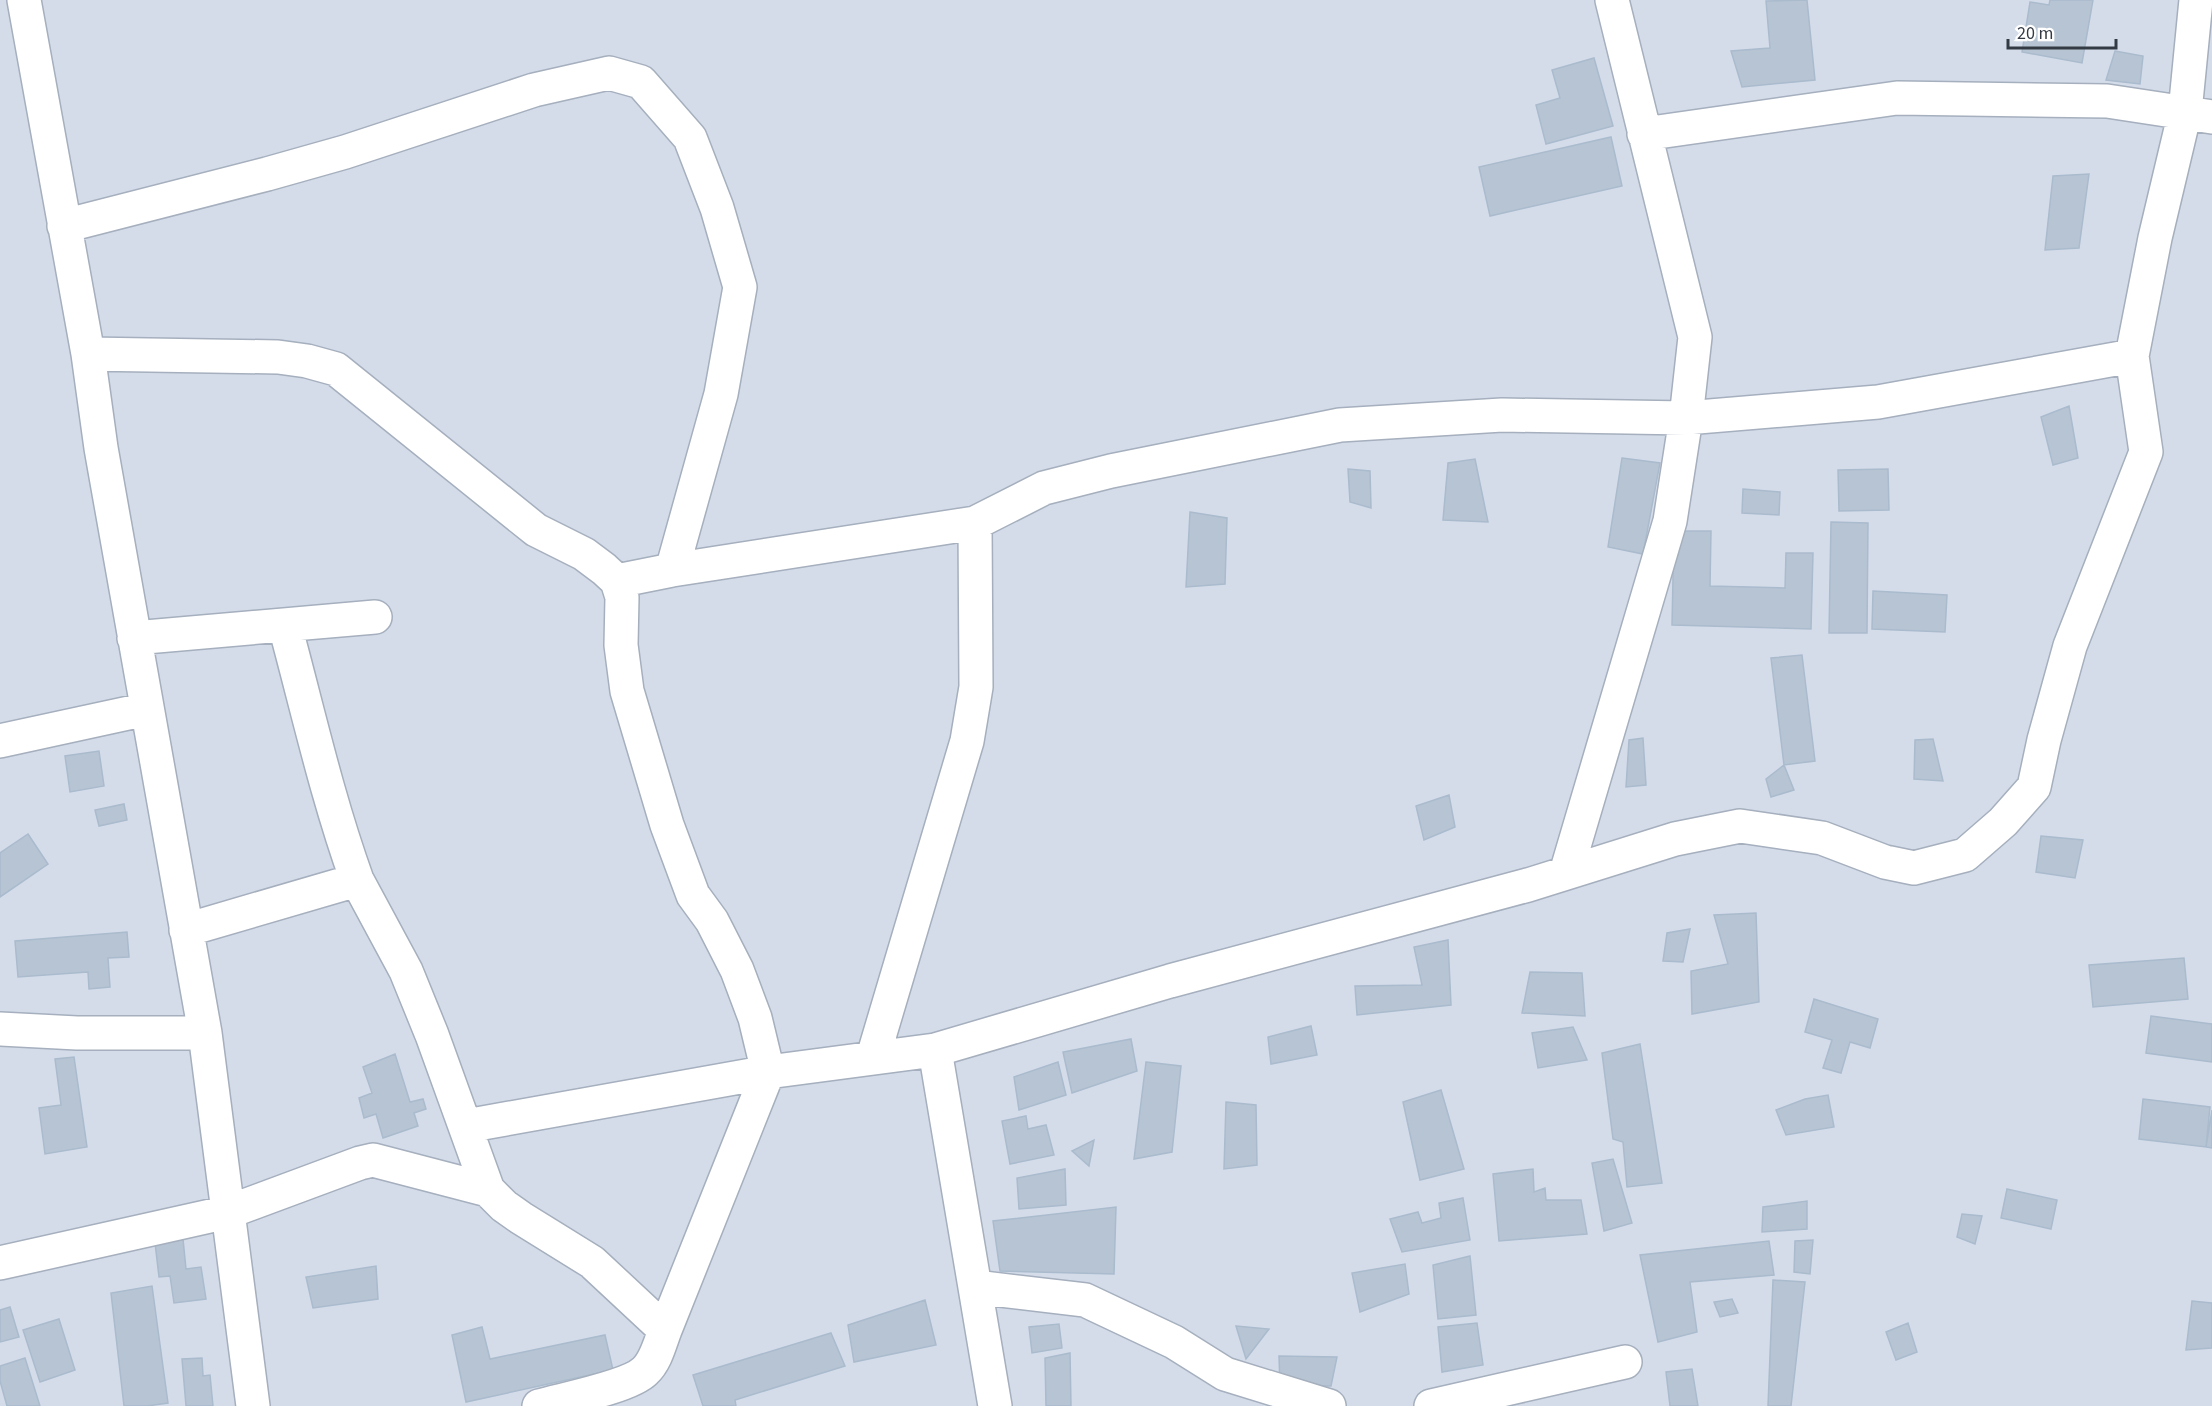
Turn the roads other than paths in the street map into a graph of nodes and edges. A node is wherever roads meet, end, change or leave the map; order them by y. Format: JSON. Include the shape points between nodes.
{"nodes":[{"id":1,"x":24,"y":0,"type":"edge"},
{"id":2,"x":1612,"y":0,"type":"edge"},
{"id":3,"x":2196,"y":0,"type":"edge"},
{"id":4,"x":2199,"y":115,"type":"edge"},
{"id":5,"x":1644,"y":134,"type":"junction"},
{"id":6,"x":64,"y":226,"type":"junction"},
{"id":7,"x":88,"y":354,"type":"junction"},
{"id":8,"x":2132,"y":356,"type":"junction"},
{"id":9,"x":1686,"y":418,"type":"junction"},
{"id":10,"x":975,"y":523,"type":"junction"},
{"id":11,"x":672,"y":570,"type":"junction"},
{"id":12,"x":617,"y":581,"type":"junction"},
{"id":13,"x":375,"y":617,"type":"dead end"},
{"id":14,"x":285,"y":626,"type":"junction"},
{"id":15,"x":134,"y":638,"type":"junction"},
{"id":16,"x":147,"y":709,"type":"junction"},
{"id":17,"x":0,"y":741,"type":"edge"},
{"id":18,"x":1566,"y":873,"type":"junction"},
{"id":19,"x":357,"y":880,"type":"junction"},
{"id":20,"x":186,"y":930,"type":"junction"},
{"id":21,"x":0,"y":1029,"type":"edge"},
{"id":22,"x":204,"y":1033,"type":"junction"},
{"id":23,"x":935,"y":1050,"type":"junction"},
{"id":24,"x":873,"y":1057,"type":"junction"},
{"id":25,"x":768,"y":1072,"type":"junction"},
{"id":26,"x":466,"y":1126,"type":"junction"},
{"id":27,"x":488,"y":1190,"type":"junction"},
{"id":28,"x":228,"y":1212,"type":"junction"},
{"id":29,"x":0,"y":1263,"type":"edge"},
{"id":30,"x":975,"y":1287,"type":"junction"},
{"id":31,"x":665,"y":1330,"type":"junction"},
{"id":32,"x":1625,"y":1362,"type":"dead end"},
{"id":33,"x":253,"y":1406,"type":"edge"},
{"id":34,"x":539,"y":1406,"type":"edge"},
{"id":35,"x":995,"y":1406,"type":"edge"},
{"id":36,"x":1329,"y":1406,"type":"edge"},
{"id":37,"x":1431,"y":1406,"type":"edge"}],
"edges":[{"from":1,"to":6,"type":"street"},
{"from":2,"to":5,"type":"street"},
{"from":3,"to":4,"type":"street"},
{"from":4,"to":5,"type":"street","via":[[2107,101],[1897,98]]},
{"from":4,"to":8,"type":"street","via":[[2155,238]]},
{"from":5,"to":9,"type":"street","via":[[1695,336]]},
{"from":6,"to":7,"type":"street"},
{"from":6,"to":11,"type":"street","via":[[345,152],[534,90],[609,73],[641,82],[690,138],[717,208],[740,287],[721,394]]},
{"from":7,"to":12,"type":"street","via":[[278,357],[336,369],[536,530],[584,554]]},
{"from":7,"to":15,"type":"street"},
{"from":8,"to":9,"type":"street","via":[[1878,402]]},
{"from":8,"to":18,"type":"street","via":[[2146,452],[2070,646],[2034,787],[2003,822],[1965,855],[1914,868],[1885,862],[1822,838],[1740,826],[1675,839]]},
{"from":9,"to":10,"type":"street","via":[[1502,415],[1340,425],[1044,488]]},
{"from":9,"to":18,"type":"street","via":[[1670,521]]},
{"from":10,"to":11,"type":"street"},
{"from":10,"to":24,"type":"street","via":[[976,687],[967,741]]},
{"from":11,"to":12,"type":"street"},
{"from":12,"to":25,"type":"street","via":[[622,597],[621,645],[627,691],[667,825],[693,896],[712,921],[737,970],[755,1018]]},
{"from":13,"to":14,"type":"street"},
{"from":14,"to":15,"type":"street"},
{"from":14,"to":19,"type":"street","via":[[321,768]]},
{"from":15,"to":16,"type":"street"},
{"from":16,"to":17,"type":"street"},
{"from":16,"to":20,"type":"street"},
{"from":18,"to":23,"type":"street","via":[[1159,984]]},
{"from":19,"to":20,"type":"street"},
{"from":19,"to":26,"type":"street","via":[[405,970]]},
{"from":20,"to":22,"type":"street"},
{"from":21,"to":22,"type":"street"},
{"from":22,"to":28,"type":"street"},
{"from":23,"to":24,"type":"street"},
{"from":23,"to":30,"type":"street"},
{"from":24,"to":25,"type":"street"},
{"from":25,"to":26,"type":"street"},
{"from":25,"to":31,"type":"street"},
{"from":26,"to":27,"type":"street"},
{"from":27,"to":28,"type":"street","via":[[373,1160]]},
{"from":27,"to":31,"type":"street","via":[[521,1218],[592,1262]]},
{"from":28,"to":29,"type":"street"},
{"from":28,"to":33,"type":"street"},
{"from":30,"to":35,"type":"street"},
{"from":30,"to":36,"type":"street","via":[[1085,1300],[1174,1342],[1225,1374]]},
{"from":31,"to":34,"type":"street","via":[[651,1364],[640,1375]]},
{"from":32,"to":37,"type":"street"}]}
